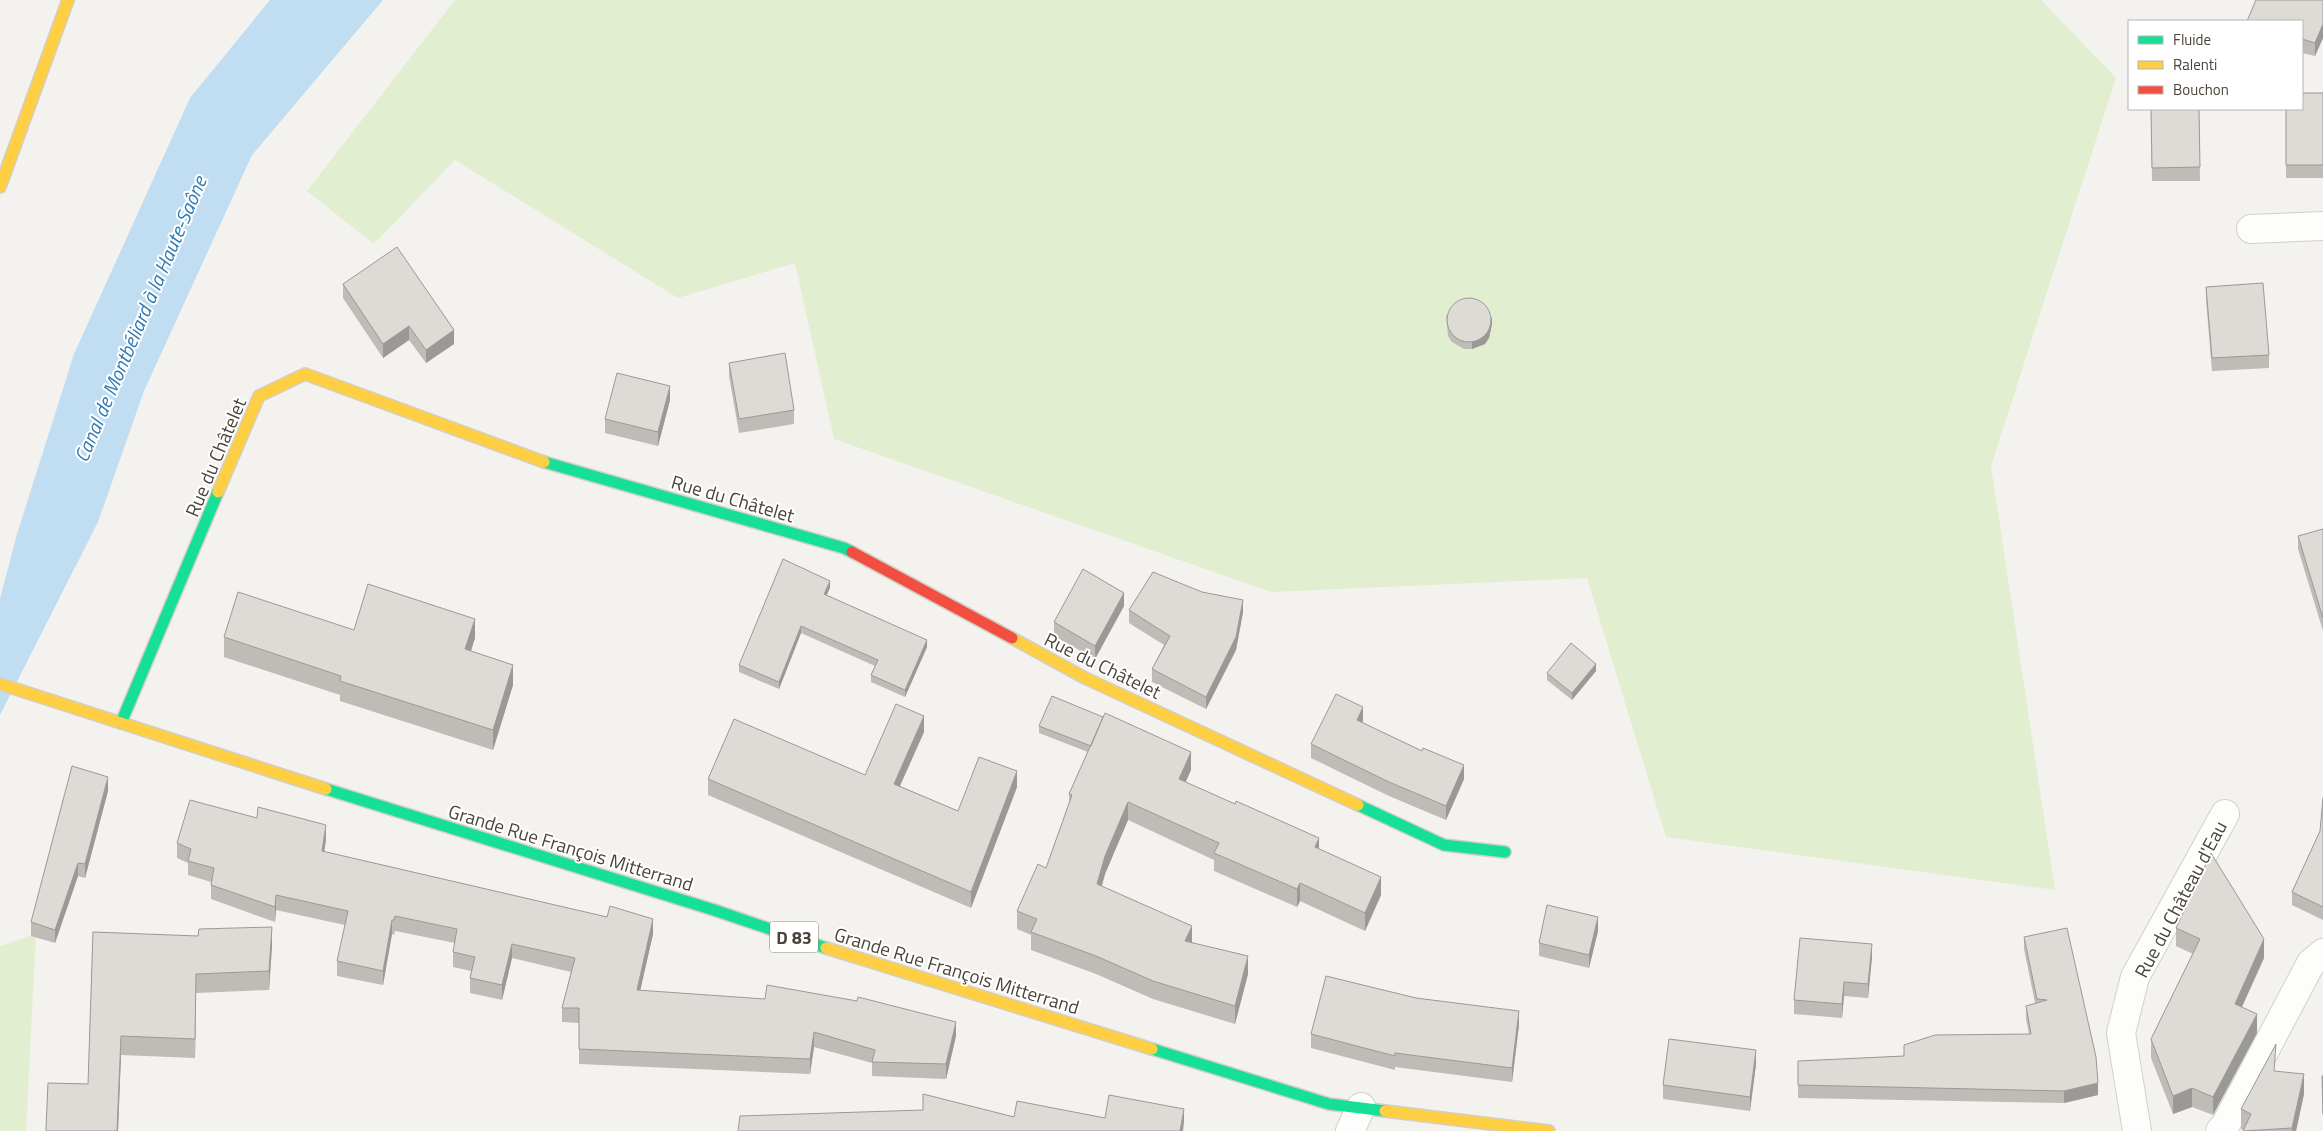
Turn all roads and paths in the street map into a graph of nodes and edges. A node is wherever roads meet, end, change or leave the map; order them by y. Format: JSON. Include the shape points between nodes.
{"nodes":[{"id":1,"x":68,"y":0,"type":"edge"},
{"id":2,"x":0,"y":187,"type":"edge"},
{"id":3,"x":2323,"y":226,"type":"edge"},
{"id":4,"x":2251,"y":230,"type":"dead end"},
{"id":5,"x":0,"y":684,"type":"edge"},
{"id":6,"x":121,"y":723,"type":"junction"},
{"id":7,"x":2226,"y":814,"type":"dead end"},
{"id":8,"x":1505,"y":852,"type":"dead end"},
{"id":9,"x":2323,"y":953,"type":"edge"},
{"id":10,"x":1355,"y":1119,"type":"edge"},
{"id":11,"x":1549,"y":1131,"type":"edge"},
{"id":12,"x":2137,"y":1131,"type":"edge"},
{"id":13,"x":2220,"y":1131,"type":"edge"}],
"edges":[{"from":1,"to":2,"type":"street"},
{"from":3,"to":4,"type":"street"},
{"from":5,"to":6,"type":"street","name":"Grande Rue François Mitterrand","number":"D 83"},
{"from":6,"to":8,"type":"street","name":"Rue du Châtelet","via":[[259,396],[305,374],[525,456],[844,548],[1085,678],[1435,841],[1444,845]]},
{"from":6,"to":10,"type":"street","name":"Grande Rue François Mitterrand","number":"D 83","via":[[832,950],[1329,1104]]},
{"from":7,"to":12,"type":"street","name":"Rue du Château d'Eau","via":[[2136,977],[2122,1034]]},
{"from":9,"to":13,"type":"street","via":[[2312,963]]},
{"from":10,"to":11,"type":"street","name":"Grande Rue François Mitterrand","number":"D 83"}]}
